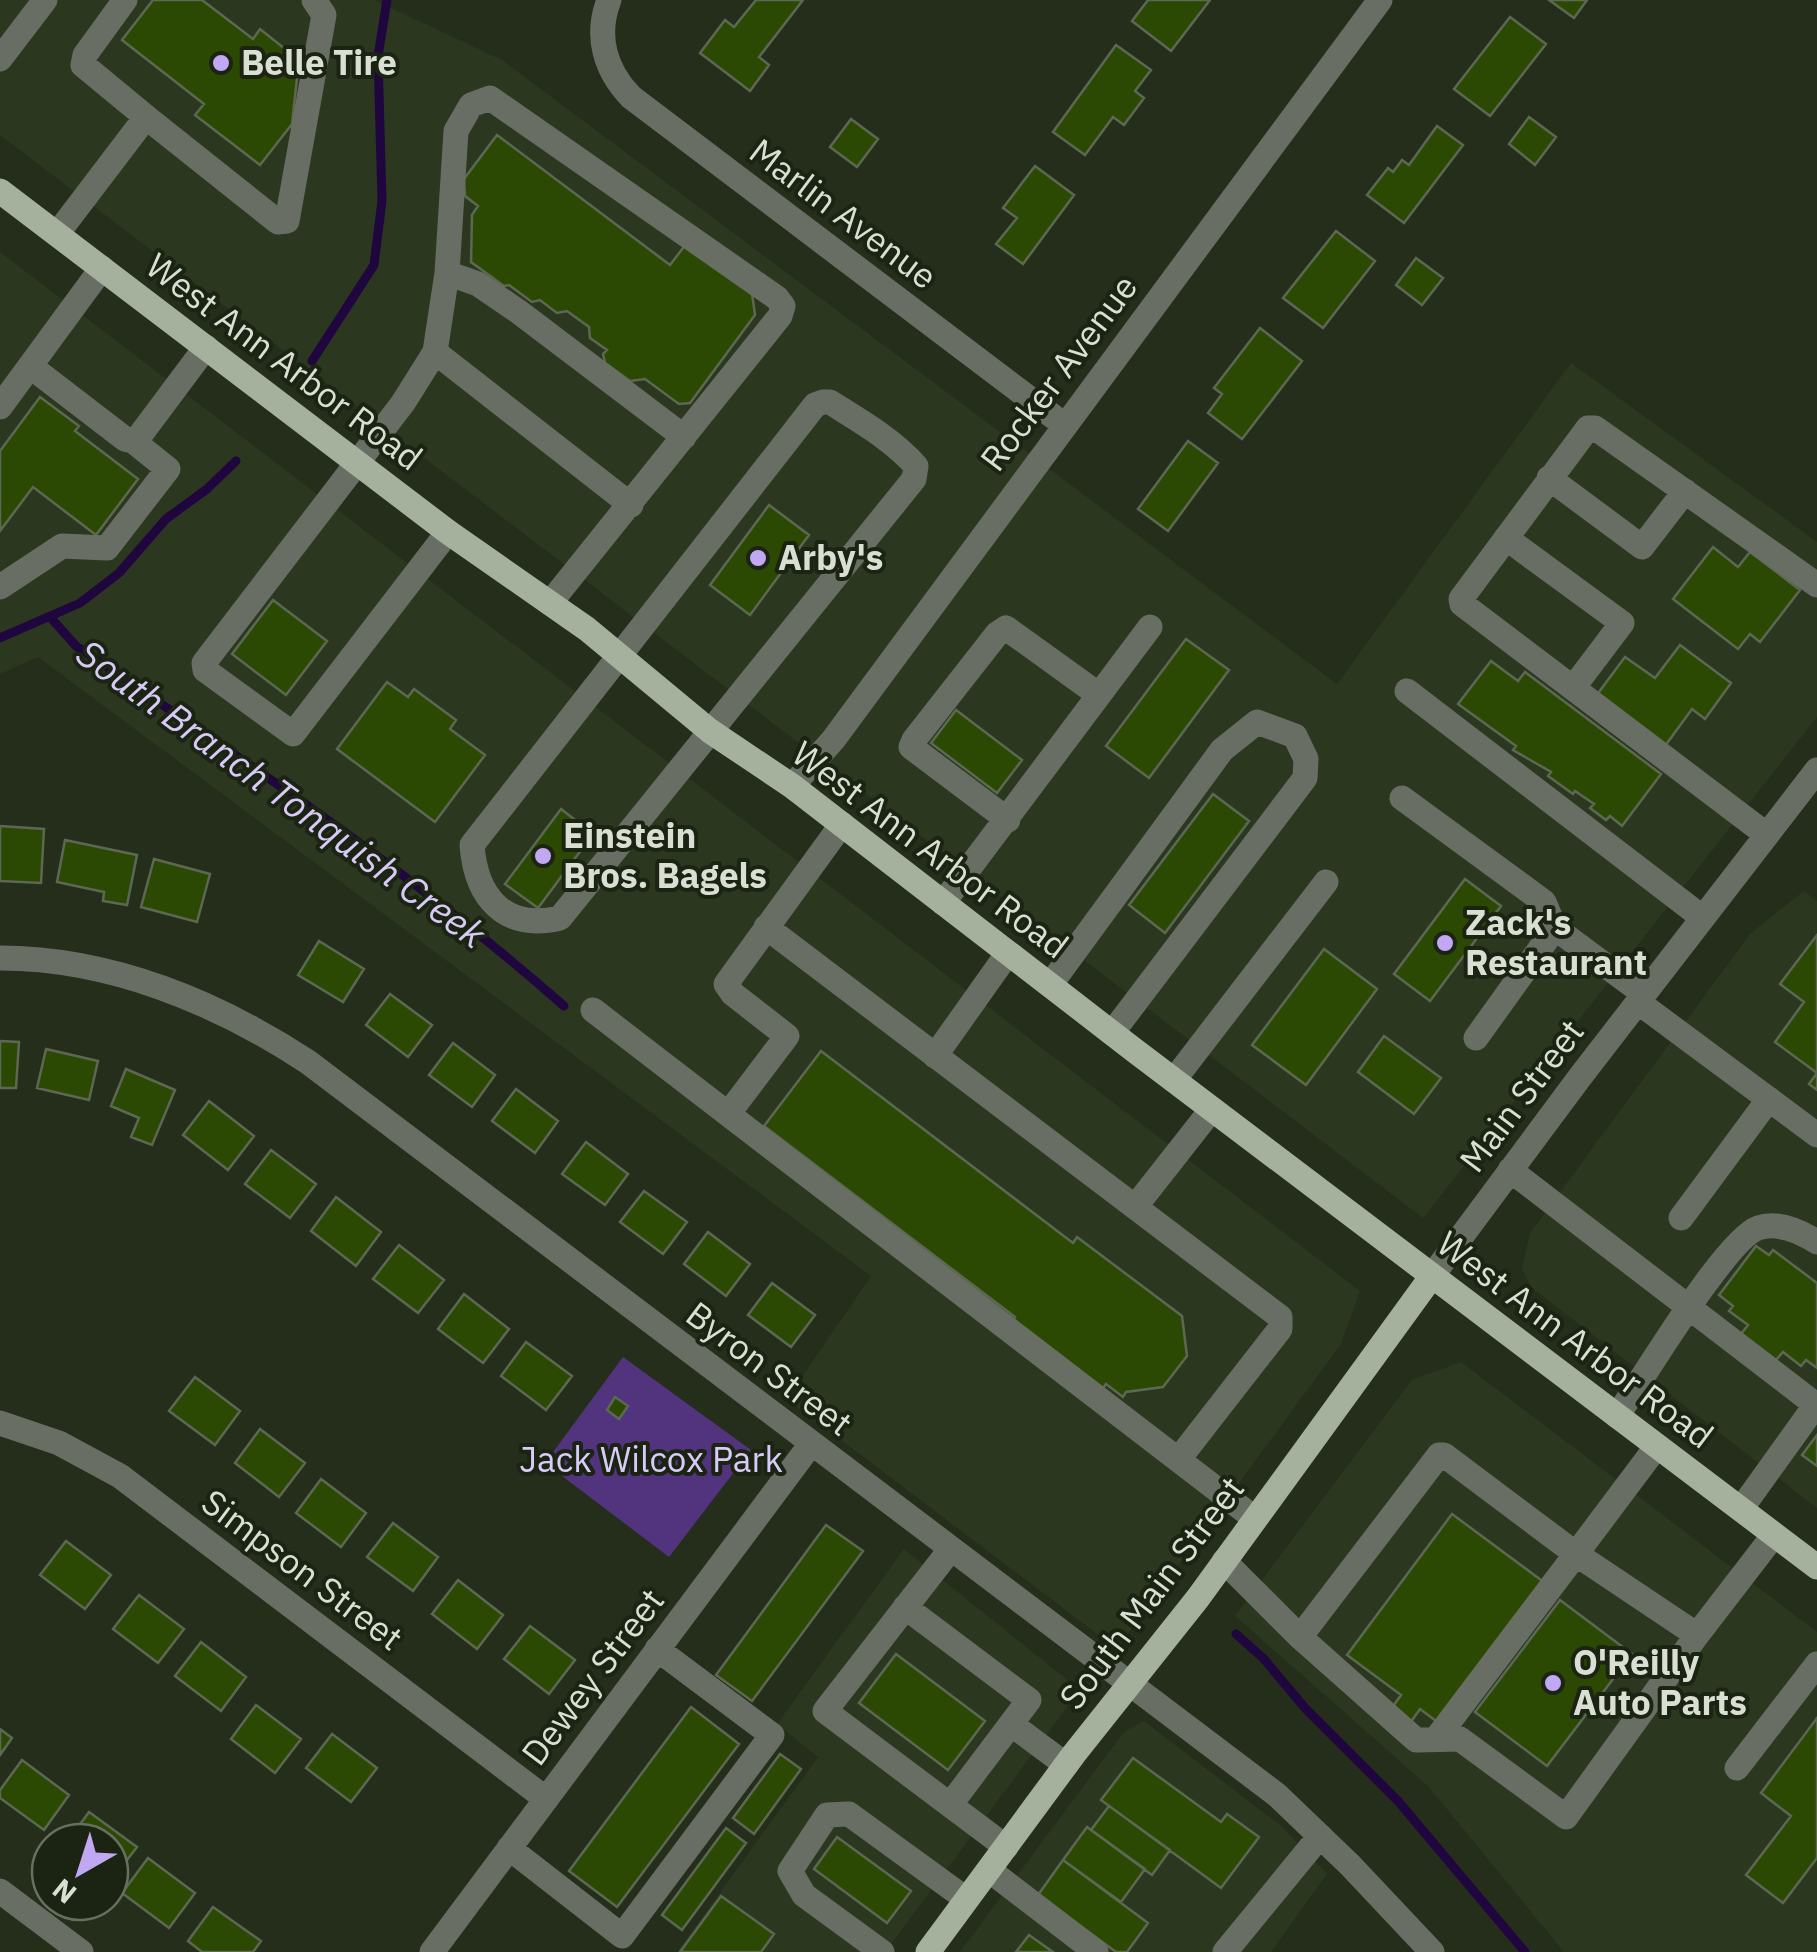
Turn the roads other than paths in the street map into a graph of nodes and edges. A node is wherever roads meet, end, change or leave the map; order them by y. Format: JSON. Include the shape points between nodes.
{"nodes":[{"id":1,"x":45,"y":0,"type":"edge"},
{"id":2,"x":126,"y":0,"type":"edge"},
{"id":3,"x":314,"y":0,"type":"edge"},
{"id":4,"x":609,"y":0,"type":"edge"},
{"id":5,"x":1380,"y":0,"type":"edge"},
{"id":6,"x":9,"y":28,"type":"edge"},
{"id":7,"x":0,"y":59,"type":"edge"},
{"id":8,"x":146,"y":117,"type":"junction"},
{"id":9,"x":0,"y":190,"type":"edge"},
{"id":10,"x":58,"y":234,"type":"junction"},
{"id":11,"x":102,"y":268,"type":"junction"},
{"id":12,"x":447,"y":272,"type":"junction"},
{"id":13,"x":206,"y":347,"type":"junction"},
{"id":14,"x":435,"y":352,"type":"junction"},
{"id":15,"x":30,"y":366,"type":"junction"},
{"id":16,"x":0,"y":407,"type":"edge"},
{"id":17,"x":1063,"y":424,"type":"junction"},
{"id":18,"x":684,"y":437,"type":"junction"},
{"id":19,"x":133,"y":441,"type":"junction"},
{"id":20,"x":357,"y":461,"type":"junction"},
{"id":21,"x":1549,"y":478,"type":"junction"},
{"id":22,"x":1684,"y":491,"type":"junction"},
{"id":23,"x":631,"y":505,"type":"junction"},
{"id":24,"x":448,"y":532,"type":"junction"},
{"id":25,"x":1506,"y":538,"type":"junction"},
{"id":26,"x":1817,"y":585,"type":"edge"},
{"id":27,"x":0,"y":587,"type":"edge"},
{"id":28,"x":550,"y":603,"type":"junction"},
{"id":29,"x":1150,"y":628,"type":"dead end"},
{"id":30,"x":619,"y":656,"type":"junction"},
{"id":31,"x":1574,"y":688,"type":"junction"},
{"id":32,"x":1407,"y":692,"type":"dead end"},
{"id":33,"x":1098,"y":695,"type":"junction"},
{"id":34,"x":710,"y":731,"type":"junction"},
{"id":35,"x":1817,"y":770,"type":"edge"},
{"id":36,"x":792,"y":786,"type":"junction"},
{"id":37,"x":1402,"y":798,"type":"dead end"},
{"id":38,"x":1008,"y":820,"type":"junction"},
{"id":39,"x":842,"y":824,"type":"junction"},
{"id":40,"x":1767,"y":835,"type":"junction"},
{"id":41,"x":1326,"y":882,"type":"dead end"},
{"id":42,"x":944,"y":902,"type":"junction"},
{"id":43,"x":1703,"y":918,"type":"junction"},
{"id":44,"x":766,"y":927,"type":"junction"},
{"id":45,"x":1555,"y":928,"type":"junction"},
{"id":46,"x":1008,"y":953,"type":"junction"},
{"id":47,"x":0,"y":958,"type":"edge"},
{"id":48,"x":1050,"y":985,"type":"junction"},
{"id":49,"x":1641,"y":998,"type":"junction"},
{"id":50,"x":593,"y":1010,"type":"dead end"},
{"id":51,"x":1112,"y":1032,"type":"junction"},
{"id":52,"x":1476,"y":1038,"type":"dead end"},
{"id":53,"x":936,"y":1056,"type":"junction"},
{"id":54,"x":1174,"y":1080,"type":"junction"},
{"id":55,"x":1769,"y":1099,"type":"junction"},
{"id":56,"x":1212,"y":1109,"type":"junction"},
{"id":57,"x":728,"y":1114,"type":"junction"},
{"id":58,"x":1817,"y":1135,"type":"edge"},
{"id":59,"x":1510,"y":1170,"type":"junction"},
{"id":60,"x":1135,"y":1207,"type":"junction"},
{"id":61,"x":1681,"y":1218,"type":"dead end"},
{"id":62,"x":1817,"y":1242,"type":"edge"},
{"id":63,"x":1432,"y":1276,"type":"junction"},
{"id":64,"x":1690,"y":1309,"type":"junction"},
{"id":65,"x":1816,"y":1404,"type":"edge"},
{"id":66,"x":1617,"y":1416,"type":"junction"},
{"id":67,"x":0,"y":1423,"type":"edge"},
{"id":68,"x":811,"y":1444,"type":"junction"},
{"id":69,"x":1657,"y":1446,"type":"junction"},
{"id":70,"x":1178,"y":1460,"type":"junction"},
{"id":71,"x":1741,"y":1509,"type":"junction"},
{"id":72,"x":1254,"y":1518,"type":"junction"},
{"id":73,"x":1774,"y":1535,"type":"junction"},
{"id":74,"x":950,"y":1550,"type":"junction"},
{"id":75,"x":1576,"y":1554,"type":"junction"},
{"id":76,"x":1224,"y":1560,"type":"junction"},
{"id":77,"x":1817,"y":1566,"type":"edge"},
{"id":78,"x":905,"y":1607,"type":"junction"},
{"id":79,"x":1697,"y":1635,"type":"junction"},
{"id":80,"x":1300,"y":1637,"type":"junction"},
{"id":81,"x":657,"y":1649,"type":"junction"},
{"id":82,"x":1817,"y":1664,"type":"edge"},
{"id":83,"x":1130,"y":1684,"type":"junction"},
{"id":84,"x":1012,"y":1724,"type":"junction"},
{"id":85,"x":1436,"y":1740,"type":"junction"},
{"id":86,"x":1066,"y":1765,"type":"junction"},
{"id":87,"x":1737,"y":1768,"type":"dead end"},
{"id":88,"x":546,"y":1799,"type":"junction"},
{"id":89,"x":950,"y":1805,"type":"junction"},
{"id":90,"x":1320,"y":1836,"type":"junction"},
{"id":91,"x":1006,"y":1847,"type":"junction"},
{"id":92,"x":509,"y":1848,"type":"junction"},
{"id":93,"x":989,"y":1870,"type":"junction"},
{"id":94,"x":0,"y":1890,"type":"edge"},
{"id":95,"x":966,"y":1900,"type":"junction"},
{"id":96,"x":81,"y":1952,"type":"edge"},
{"id":97,"x":432,"y":1952,"type":"edge"},
{"id":98,"x":882,"y":1952,"type":"edge"},
{"id":99,"x":928,"y":1952,"type":"edge"},
{"id":100,"x":1096,"y":1952,"type":"edge"},
{"id":101,"x":1225,"y":1952,"type":"edge"},
{"id":102,"x":1432,"y":1952,"type":"edge"}],
"edges":[{"from":1,"to":6,"type":"street"},
{"from":2,"to":8,"type":"street","via":[[83,64]]},
{"from":3,"to":8,"type":"street","via":[[324,16],[287,221],[278,222]]},
{"from":4,"to":17,"type":"street","name":"Marlin Avenue","via":[[602,44],[612,74],[630,97]]},
{"from":5,"to":17,"type":"street","name":"Rocker Avenue"},
{"from":6,"to":7,"type":"street"},
{"from":8,"to":10,"type":"street"},
{"from":9,"to":10,"type":"main road","name":"West Ann Arbor Road"},
{"from":10,"to":11,"type":"main road","name":"West Ann Arbor Road"},
{"from":11,"to":13,"type":"main road","name":"West Ann Arbor Road"},
{"from":11,"to":15,"type":"street"},
{"from":12,"to":14,"type":"street"},
{"from":12,"to":18,"type":"street","via":[[519,312]]},
{"from":12,"to":18,"type":"street","via":[[456,132],[470,105],[490,98],[783,306]]},
{"from":13,"to":19,"type":"street"},
{"from":13,"to":20,"type":"main road","name":"West Ann Arbor Road"},
{"from":14,"to":20,"type":"street"},
{"from":14,"to":23,"type":"street"},
{"from":15,"to":16,"type":"street"},
{"from":15,"to":19,"type":"street"},
{"from":17,"to":36,"type":"street","name":"Rocker Avenue","via":[[833,740]]},
{"from":18,"to":23,"type":"street"},
{"from":19,"to":27,"type":"street","via":[[168,469],[107,548],[62,546]]},
{"from":20,"to":24,"type":"main road","name":"West Ann Arbor Road"},
{"from":20,"to":24,"type":"street","via":[[205,670],[293,734]]},
{"from":21,"to":22,"type":"street","via":[[1584,432],[1595,428]]},
{"from":21,"to":22,"type":"street","via":[[1642,547]]},
{"from":21,"to":25,"type":"street"},
{"from":22,"to":26,"type":"street"},
{"from":23,"to":28,"type":"street"},
{"from":24,"to":28,"type":"main road","name":"West Ann Arbor Road"},
{"from":25,"to":31,"type":"street","via":[[1462,604]]},
{"from":25,"to":31,"type":"street","via":[[1622,623]]},
{"from":28,"to":30,"type":"main road","name":"West Ann Arbor Road"},
{"from":29,"to":33,"type":"street"},
{"from":30,"to":34,"type":"main road","name":"West Ann Arbor Road"},
{"from":30,"to":34,"type":"street","via":[[472,846],[483,892],[504,914],[538,923],[560,918]]},
{"from":30,"to":34,"type":"street","via":[[815,405],[830,402],[905,454],[916,466],[914,479]]},
{"from":31,"to":40,"type":"street"},
{"from":32,"to":43,"type":"street"},
{"from":33,"to":38,"type":"street"},
{"from":33,"to":38,"type":"street","via":[[1006,628],[914,740],[911,747]]},
{"from":34,"to":36,"type":"main road","name":"West Ann Arbor Road"},
{"from":35,"to":40,"type":"street","name":"Main Street"},
{"from":36,"to":39,"type":"main road","name":"West Ann Arbor Road"},
{"from":37,"to":45,"type":"street","via":[[1544,902]]},
{"from":38,"to":42,"type":"street"},
{"from":39,"to":42,"type":"main road","name":"West Ann Arbor Road"},
{"from":39,"to":44,"type":"street"},
{"from":40,"to":43,"type":"street","name":"Main Street"},
{"from":41,"to":54,"type":"street"},
{"from":42,"to":46,"type":"main road","name":"West Ann Arbor Road"},
{"from":43,"to":49,"type":"street","name":"Main Street"},
{"from":44,"to":53,"type":"street"},
{"from":44,"to":57,"type":"street","via":[[726,984],[787,1036]]},
{"from":45,"to":49,"type":"street"},
{"from":45,"to":52,"type":"street"},
{"from":46,"to":48,"type":"main road","name":"West Ann Arbor Road"},
{"from":46,"to":53,"type":"street"},
{"from":47,"to":68,"type":"street","name":"Byron Street","via":[[146,982],[273,1039]]},
{"from":48,"to":51,"type":"main road","name":"West Ann Arbor Road"},
{"from":48,"to":51,"type":"street","via":[[1222,750],[1256,722],[1295,736],[1306,758],[1306,778]]},
{"from":49,"to":55,"type":"street"},
{"from":49,"to":59,"type":"street","name":"Main Street"},
{"from":50,"to":57,"type":"street"},
{"from":51,"to":54,"type":"main road","name":"West Ann Arbor Road"},
{"from":53,"to":60,"type":"street"},
{"from":54,"to":56,"type":"main road","name":"West Ann Arbor Road"},
{"from":55,"to":58,"type":"street"},
{"from":55,"to":61,"type":"street"},
{"from":56,"to":60,"type":"street"},
{"from":56,"to":63,"type":"main road","name":"West Ann Arbor Road"},
{"from":57,"to":70,"type":"street"},
{"from":59,"to":63,"type":"street","name":"Main Street"},
{"from":59,"to":64,"type":"street"},
{"from":60,"to":70,"type":"street","via":[[1282,1324]]},
{"from":62,"to":64,"type":"street","via":[[1780,1228],[1762,1226],[1746,1234]]},
{"from":63,"to":66,"type":"main road","name":"West Ann Arbor Road"},
{"from":63,"to":72,"type":"main road","name":"South Main Street"},
{"from":64,"to":65,"type":"street"},
{"from":64,"to":66,"type":"street"},
{"from":65,"to":71,"type":"street"},
{"from":66,"to":69,"type":"main road","name":"West Ann Arbor Road"},
{"from":67,"to":88,"type":"street","name":"Simpson Street","via":[[59,1443],[120,1476]]},
{"from":68,"to":74,"type":"street","name":"Byron Street"},
{"from":68,"to":81,"type":"street","name":"Dewey Street"},
{"from":69,"to":71,"type":"main road","name":"West Ann Arbor Road"},
{"from":69,"to":75,"type":"street"},
{"from":70,"to":72,"type":"street"},
{"from":71,"to":73,"type":"main road","name":"West Ann Arbor Road"},
{"from":72,"to":76,"type":"main road","name":"South Main Street"},
{"from":73,"to":77,"type":"main road","name":"West Ann Arbor Road"},
{"from":73,"to":79,"type":"street"},
{"from":74,"to":78,"type":"street"},
{"from":74,"to":83,"type":"street","name":"Byron Street"},
{"from":75,"to":79,"type":"street"},
{"from":75,"to":80,"type":"street","via":[[1439,1455]]},
{"from":75,"to":85,"type":"street"},
{"from":76,"to":80,"type":"street"},
{"from":76,"to":83,"type":"main road","name":"South Main Street"},
{"from":78,"to":84,"type":"street","via":[[1029,1700]]},
{"from":78,"to":89,"type":"street","via":[[825,1711]]},
{"from":79,"to":85,"type":"street","via":[[1566,1817],[1460,1739]]},
{"from":80,"to":85,"type":"street","via":[[1416,1740]]},
{"from":81,"to":88,"type":"street","name":"Dewey Street"},
{"from":81,"to":92,"type":"street","via":[[772,1735],[703,1828],[622,1936]]},
{"from":82,"to":87,"type":"street"},
{"from":83,"to":86,"type":"main road","name":"South Main Street"},
{"from":83,"to":90,"type":"street","name":"Byron Street","via":[[1277,1795]]},
{"from":84,"to":86,"type":"street"},
{"from":84,"to":89,"type":"street"},
{"from":86,"to":91,"type":"main road","name":"South Main Street"},
{"from":88,"to":92,"type":"street","name":"Dewey Street"},
{"from":89,"to":91,"type":"street"},
{"from":90,"to":101,"type":"street"},
{"from":90,"to":102,"type":"street","name":"Byron Street"},
{"from":91,"to":93,"type":"main road","name":"South Main Street"},
{"from":92,"to":97,"type":"street","name":"Dewey Street"},
{"from":93,"to":95,"type":"main road","name":"South Main Street"},
{"from":93,"to":100,"type":"street"},
{"from":94,"to":96,"type":"street"},
{"from":95,"to":98,"type":"street","via":[[849,1814],[828,1815],[790,1871],[804,1894]]},
{"from":95,"to":99,"type":"main road","name":"South Main Street"}]}
